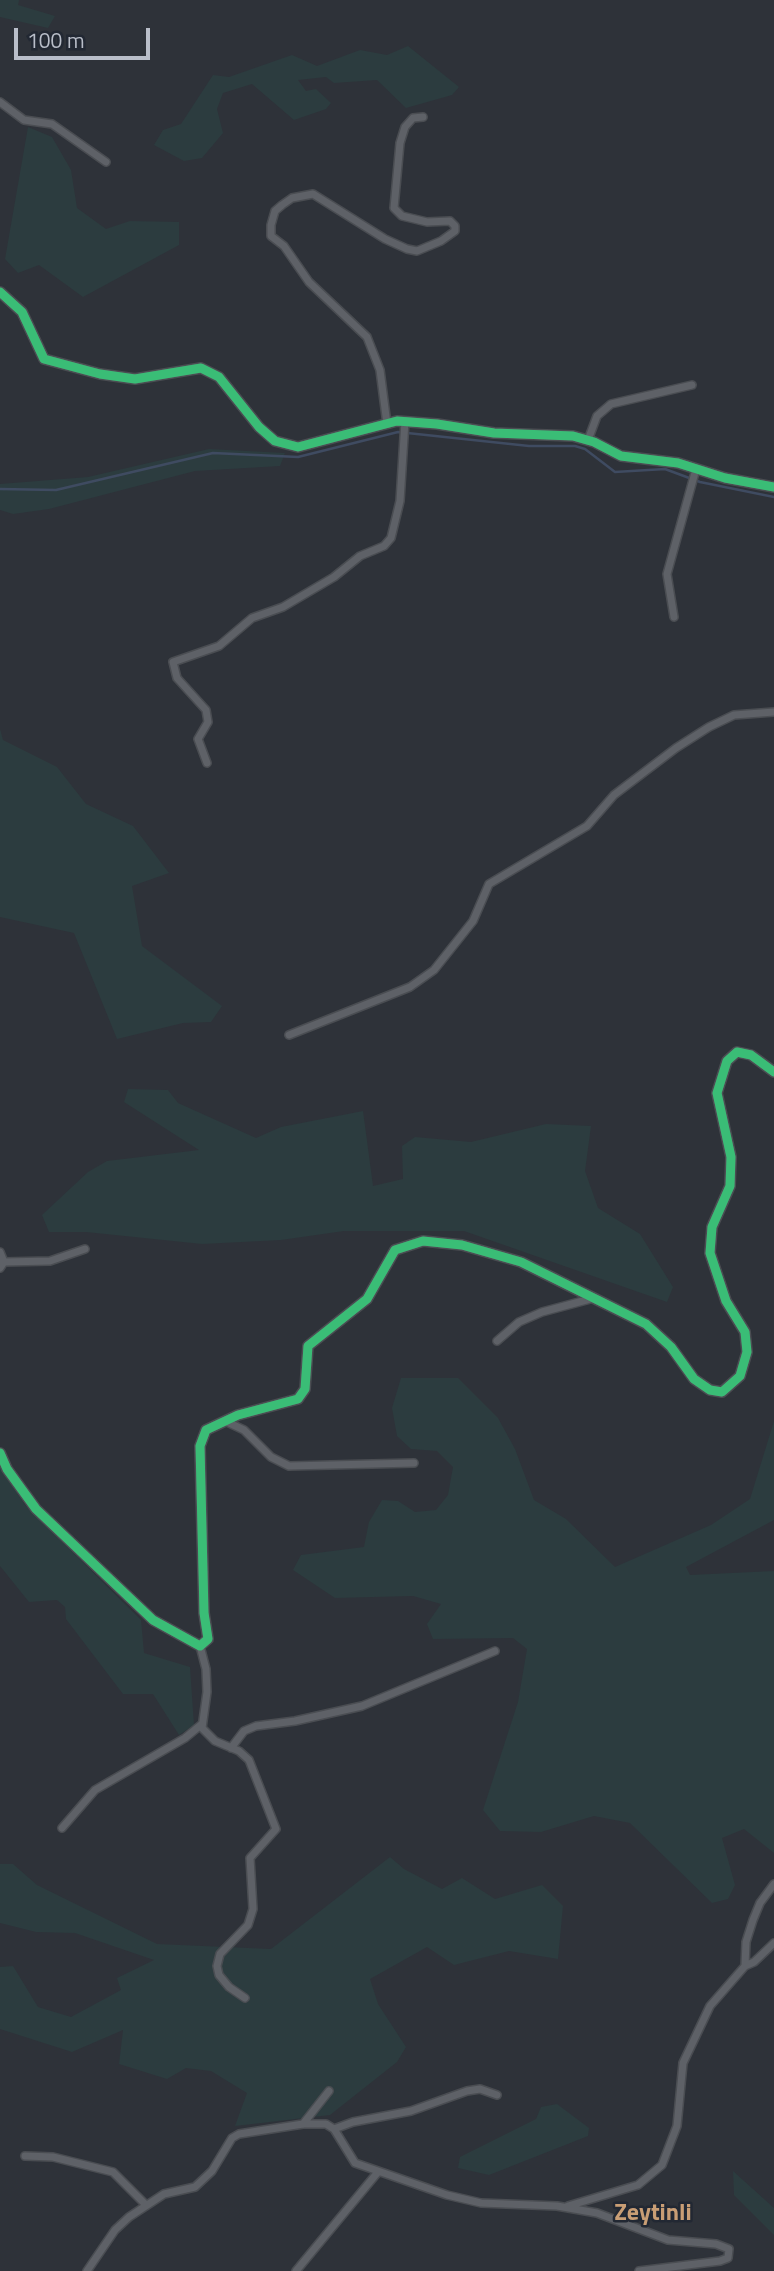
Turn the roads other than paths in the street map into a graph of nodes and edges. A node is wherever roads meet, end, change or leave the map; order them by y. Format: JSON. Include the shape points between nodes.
{"nodes":[{"id":1,"x":0,"y":102,"type":"edge"},
{"id":2,"x":423,"y":117,"type":"dead end"},
{"id":3,"x":106,"y":162,"type":"dead end"},
{"id":4,"x":0,"y":292,"type":"edge"},
{"id":5,"x":692,"y":385,"type":"dead end"},
{"id":6,"x":405,"y":421,"type":"junction"},
{"id":7,"x":387,"y":424,"type":"junction"},
{"id":8,"x":588,"y":440,"type":"junction"},
{"id":9,"x":696,"y":469,"type":"junction"},
{"id":10,"x":774,"y":487,"type":"edge"},
{"id":11,"x":674,"y":617,"type":"dead end"},
{"id":12,"x":774,"y":712,"type":"edge"},
{"id":13,"x":207,"y":763,"type":"dead end"},
{"id":14,"x":289,"y":1035,"type":"dead end"},
{"id":15,"x":774,"y":1072,"type":"edge"},
{"id":16,"x":85,"y":1250,"type":"dead end"},
{"id":17,"x":0,"y":1252,"type":"edge"},
{"id":18,"x":2,"y":1265,"type":"edge"},
{"id":19,"x":595,"y":1298,"type":"junction"},
{"id":20,"x":497,"y":1341,"type":"dead end"},
{"id":21,"x":225,"y":1421,"type":"junction"},
{"id":22,"x":0,"y":1453,"type":"edge"},
{"id":23,"x":414,"y":1463,"type":"dead end"},
{"id":24,"x":200,"y":1646,"type":"junction"},
{"id":25,"x":495,"y":1651,"type":"dead end"},
{"id":26,"x":202,"y":1724,"type":"junction"},
{"id":27,"x":231,"y":1748,"type":"junction"},
{"id":28,"x":62,"y":1828,"type":"dead end"},
{"id":29,"x":774,"y":1884,"type":"edge"},
{"id":30,"x":774,"y":1943,"type":"edge"},
{"id":31,"x":745,"y":1966,"type":"junction"},
{"id":32,"x":244,"y":1998,"type":"dead end"},
{"id":33,"x":329,"y":2091,"type":"dead end"},
{"id":34,"x":497,"y":2095,"type":"dead end"},
{"id":35,"x":303,"y":2124,"type":"junction"},
{"id":36,"x":334,"y":2129,"type":"junction"},
{"id":37,"x":25,"y":2155,"type":"dead end"},
{"id":38,"x":378,"y":2172,"type":"junction"},
{"id":39,"x":145,"y":2204,"type":"junction"},
{"id":40,"x":564,"y":2207,"type":"junction"},
{"id":41,"x":88,"y":2271,"type":"edge"},
{"id":42,"x":296,"y":2271,"type":"edge"},
{"id":43,"x":639,"y":2271,"type":"edge"}],
"edges":[{"from":1,"to":3,"type":"street","via":[[24,120],[52,124]]},
{"from":2,"to":7,"type":"street","via":[[413,118],[405,127],[394,208],[402,216],[427,222],[450,221],[455,231],[441,241],[417,251],[407,249],[313,194],[282,205],[271,225],[271,236],[284,246],[309,282],[367,337],[380,370]]},
{"from":4,"to":7,"type":"street","via":[[22,312],[44,359],[135,379],[201,368],[219,377],[275,441],[298,447]]},
{"from":5,"to":8,"type":"street","via":[[611,404],[597,416]]},
{"from":6,"to":7,"type":"street"},
{"from":6,"to":8,"type":"street"},
{"from":6,"to":13,"type":"street","via":[[400,501],[391,538],[384,546],[360,556],[293,601],[252,618],[219,646],[173,662],[177,678],[206,710],[208,722],[198,739]]},
{"from":8,"to":9,"type":"street","via":[[621,456]]},
{"from":9,"to":10,"type":"street"},
{"from":9,"to":11,"type":"street","via":[[667,575]]},
{"from":12,"to":14,"type":"street","via":[[734,715],[709,727],[614,794],[587,826],[489,884],[473,920],[434,970],[410,987]]},
{"from":15,"to":19,"type":"street","via":[[751,1055],[737,1052],[727,1061],[717,1093],[731,1157],[730,1186],[712,1227],[710,1253],[726,1301],[745,1332],[747,1352],[740,1376],[722,1392],[710,1390],[694,1379],[671,1347],[646,1324]]},
{"from":16,"to":18,"type":"street","via":[[50,1261]]},
{"from":17,"to":18,"type":"street"},
{"from":19,"to":20,"type":"street","via":[[519,1322]]},
{"from":19,"to":21,"type":"street","via":[[521,1262],[462,1245],[423,1241],[395,1250],[367,1299],[308,1346],[305,1389],[298,1399]]},
{"from":21,"to":23,"type":"street","via":[[244,1430],[271,1457],[289,1466]]},
{"from":21,"to":24,"type":"street","via":[[206,1430],[200,1446],[208,1639]]},
{"from":22,"to":24,"type":"street","via":[[36,1509],[153,1619]]},
{"from":24,"to":26,"type":"street","via":[[207,1692]]},
{"from":25,"to":27,"type":"street","via":[[362,1706],[256,1726],[244,1731]]},
{"from":26,"to":27,"type":"street","via":[[206,1735]]},
{"from":26,"to":28,"type":"street","via":[[95,1790]]},
{"from":27,"to":32,"type":"street","via":[[249,1760],[276,1829],[250,1858],[253,1909],[248,1925],[220,1954],[217,1966],[229,1987]]},
{"from":29,"to":31,"type":"street","via":[[753,1920]]},
{"from":30,"to":31,"type":"street"},
{"from":31,"to":40,"type":"street","via":[[710,2006],[683,2063],[677,2126],[662,2165],[638,2185]]},
{"from":33,"to":35,"type":"street"},
{"from":34,"to":36,"type":"street","via":[[480,2089],[467,2091],[411,2111]]},
{"from":35,"to":36,"type":"street","via":[[326,2124]]},
{"from":35,"to":39,"type":"street","via":[[239,2134],[195,2187]]},
{"from":36,"to":38,"type":"street","via":[[355,2164]]},
{"from":37,"to":39,"type":"street","via":[[113,2172]]},
{"from":38,"to":40,"type":"street","via":[[481,2203]]},
{"from":38,"to":42,"type":"street"},
{"from":39,"to":41,"type":"street","via":[[115,2230]]},
{"from":40,"to":43,"type":"street","via":[[616,2219],[668,2240],[729,2249],[728,2258],[720,2261]]}]}
